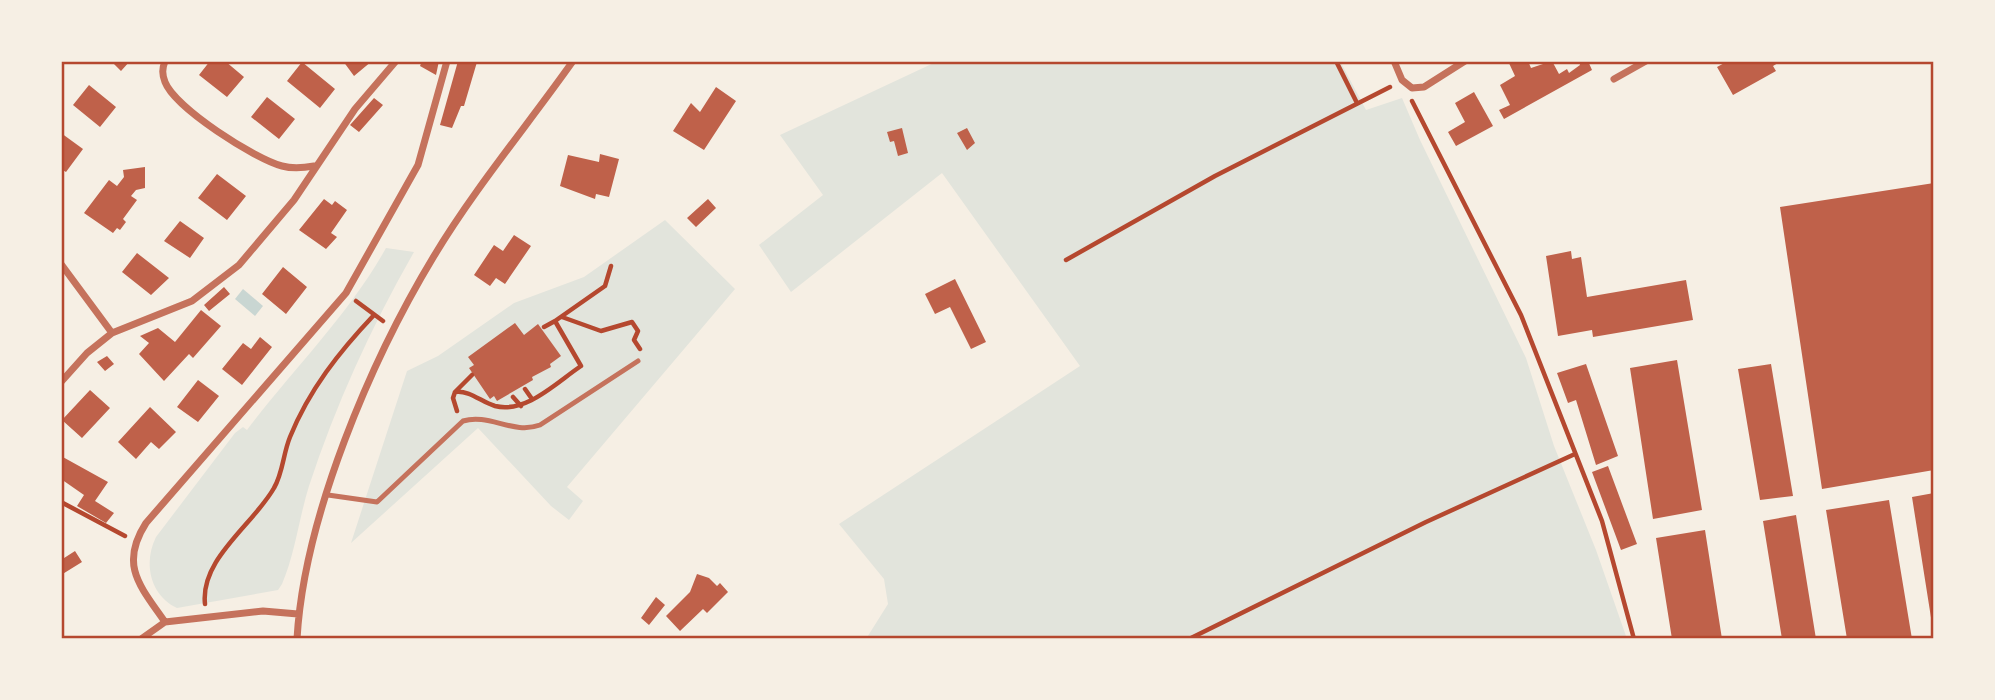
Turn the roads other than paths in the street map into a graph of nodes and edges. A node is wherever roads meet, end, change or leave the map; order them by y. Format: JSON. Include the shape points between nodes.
{"nodes":[{"id":1,"x":165,"y":61,"type":"edge"},
{"id":2,"x":396,"y":61,"type":"edge"},
{"id":3,"x":447,"y":61,"type":"edge"},
{"id":4,"x":573,"y":61,"type":"edge"},
{"id":5,"x":1394,"y":61,"type":"edge"},
{"id":6,"x":1465,"y":61,"type":"edge"},
{"id":7,"x":1646,"y":61,"type":"edge"},
{"id":8,"x":1614,"y":79,"type":"dead end"},
{"id":9,"x":314,"y":166,"type":"junction"},
{"id":10,"x":61,"y":264,"type":"edge"},
{"id":11,"x":112,"y":333,"type":"junction"},
{"id":12,"x":638,"y":361,"type":"road end"},
{"id":13,"x":61,"y":382,"type":"edge"},
{"id":14,"x":328,"y":495,"type":"junction"},
{"id":15,"x":299,"y":614,"type":"junction"},
{"id":16,"x":165,"y":622,"type":"junction"},
{"id":17,"x":141,"y":639,"type":"edge"},
{"id":18,"x":297,"y":639,"type":"edge"}],
"edges":[{"from":1,"to":9,"type":"street","via":[[165,84],[178,101],[240,145],[284,167]]},
{"from":2,"to":9,"type":"street"},
{"from":3,"to":16,"type":"street","via":[[418,165],[346,293],[135,541],[132,565],[136,577]]},
{"from":4,"to":14,"type":"street","via":[[435,254],[367,390]]},
{"from":5,"to":6,"type":"street","via":[[1402,80],[1412,88],[1424,87]]},
{"from":7,"to":8,"type":"street"},
{"from":9,"to":11,"type":"street","via":[[294,200],[223,278],[183,305]]},
{"from":10,"to":11,"type":"street"},
{"from":11,"to":13,"type":"street"},
{"from":12,"to":14,"type":"lane","via":[[527,430],[473,418],[463,421],[377,502]]},
{"from":14,"to":15,"type":"street"},
{"from":15,"to":16,"type":"street","via":[[263,611]]},
{"from":15,"to":18,"type":"street"},
{"from":16,"to":17,"type":"street"}]}
